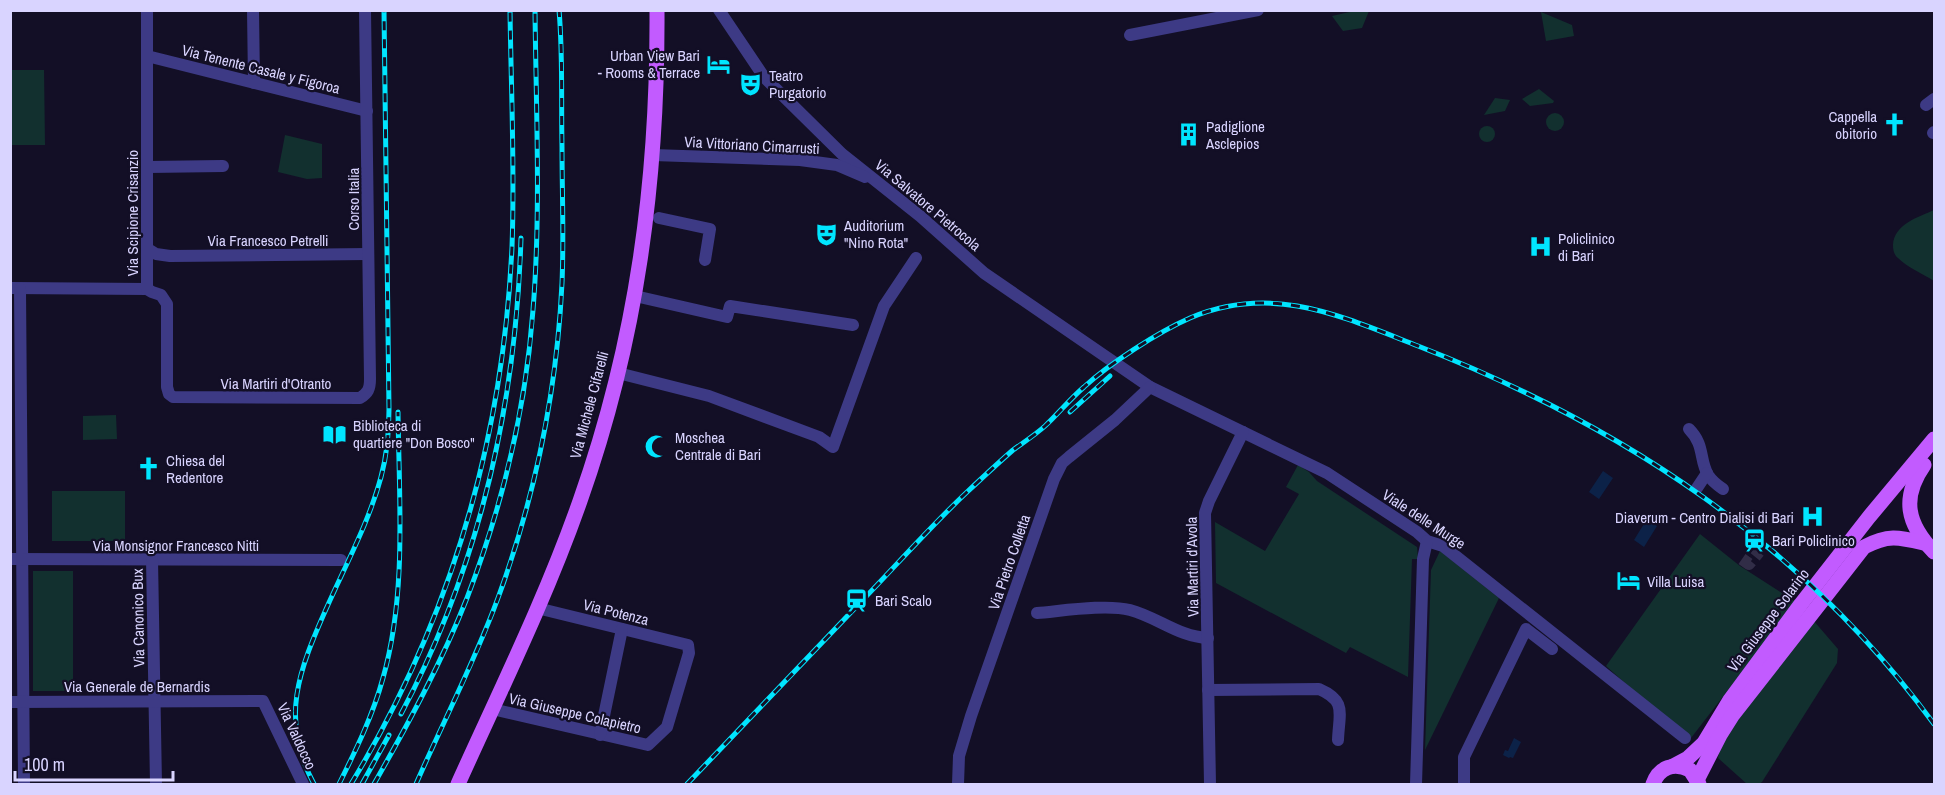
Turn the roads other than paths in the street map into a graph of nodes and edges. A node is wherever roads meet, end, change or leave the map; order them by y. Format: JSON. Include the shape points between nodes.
{"nodes":[{"id":1,"x":147,"y":10,"type":"edge"},
{"id":2,"x":254,"y":10,"type":"edge"},
{"id":3,"x":365,"y":10,"type":"edge"},
{"id":4,"x":657,"y":10,"type":"edge"},
{"id":5,"x":719,"y":10,"type":"edge"},
{"id":6,"x":1258,"y":10,"type":"edge"},
{"id":7,"x":1130,"y":34,"type":"dead end"},
{"id":8,"x":147,"y":56,"type":"junction"},
{"id":9,"x":254,"y":83,"type":"junction"},
{"id":10,"x":367,"y":111,"type":"junction"},
{"id":11,"x":653,"y":155,"type":"junction"},
{"id":12,"x":223,"y":166,"type":"dead end"},
{"id":13,"x":148,"y":167,"type":"junction"},
{"id":14,"x":880,"y":184,"type":"junction"},
{"id":15,"x":659,"y":218,"type":"dead end"},
{"id":16,"x":148,"y":249,"type":"junction"},
{"id":17,"x":368,"y":254,"type":"junction"},
{"id":18,"x":169,"y":256,"type":"junction"},
{"id":19,"x":915,"y":258,"type":"dead end"},
{"id":20,"x":705,"y":260,"type":"dead end"},
{"id":21,"x":147,"y":284,"type":"junction"},
{"id":22,"x":15,"y":288,"type":"edge"},
{"id":23,"x":635,"y":296,"type":"junction"},
{"id":24,"x":853,"y":325,"type":"dead end"},
{"id":25,"x":618,"y":373,"type":"junction"},
{"id":26,"x":1145,"y":383,"type":"junction"},
{"id":27,"x":370,"y":387,"type":"joint"},
{"id":28,"x":178,"y":398,"type":"joint"},
{"id":29,"x":15,"y":401,"type":"edge"},
{"id":30,"x":1689,"y":429,"type":"dead end"},
{"id":31,"x":1243,"y":432,"type":"junction"},
{"id":32,"x":1932,"y":442,"type":"edge"},
{"id":33,"x":1707,"y":473,"type":"junction"},
{"id":34,"x":16,"y":481,"type":"edge"},
{"id":35,"x":1697,"y":488,"type":"dead end"},
{"id":36,"x":1723,"y":489,"type":"dead end"},
{"id":37,"x":1427,"y":541,"type":"junction"},
{"id":38,"x":1929,"y":548,"type":"edge"},
{"id":39,"x":16,"y":559,"type":"edge"},
{"id":40,"x":152,"y":559,"type":"junction"},
{"id":41,"x":341,"y":560,"type":"dead end"},
{"id":42,"x":537,"y":608,"type":"junction"},
{"id":43,"x":1037,"y":613,"type":"dead end"},
{"id":44,"x":622,"y":629,"type":"junction"},
{"id":45,"x":1208,"y":638,"type":"junction"},
{"id":46,"x":688,"y":645,"type":"joint"},
{"id":47,"x":1552,"y":649,"type":"dead end"},
{"id":48,"x":1208,"y":690,"type":"junction"},
{"id":49,"x":154,"y":701,"type":"junction"},
{"id":50,"x":263,"y":701,"type":"joint"},
{"id":51,"x":17,"y":702,"type":"edge"},
{"id":52,"x":492,"y":709,"type":"junction"},
{"id":53,"x":600,"y":735,"type":"junction"},
{"id":54,"x":1684,"y":738,"type":"dead end"},
{"id":55,"x":1338,"y":740,"type":"dead end"},
{"id":56,"x":1709,"y":745,"type":"junction"},
{"id":57,"x":1673,"y":766,"type":"junction"},
{"id":58,"x":1654,"y":782,"type":"edge"},
{"id":59,"x":1698,"y":782,"type":"edge"},
{"id":60,"x":24,"y":784,"type":"edge"},
{"id":61,"x":156,"y":784,"type":"edge"},
{"id":62,"x":303,"y":784,"type":"edge"},
{"id":63,"x":458,"y":784,"type":"edge"},
{"id":64,"x":958,"y":784,"type":"edge"},
{"id":65,"x":1210,"y":784,"type":"edge"},
{"id":66,"x":1416,"y":784,"type":"edge"},
{"id":67,"x":1464,"y":784,"type":"edge"},
{"id":68,"x":1638,"y":784,"type":"edge"}],
"edges":[{"from":1,"to":8,"type":"street","name":"Via Scipione Crisanzio"},
{"from":2,"to":9,"type":"street"},
{"from":3,"to":10,"type":"street","name":"Corso Italia"},
{"from":4,"to":11,"type":"main road","name":"Via Michele Cifarelli"},
{"from":5,"to":14,"type":"street","name":"Via Salvatore Pietrocola","via":[[764,77],[842,154]]},
{"from":6,"to":7,"type":"street"},
{"from":8,"to":9,"type":"street","name":"Via Tenente Casale y Figoroa"},
{"from":8,"to":13,"type":"street","name":"Via Scipione Crisanzio"},
{"from":9,"to":10,"type":"street","name":"Via Tenente Casale y Figoroa"},
{"from":10,"to":17,"type":"street","name":"Corso Italia"},
{"from":11,"to":14,"type":"street","name":"Via Vittoriano Cimarrusti","via":[[800,160],[837,165]]},
{"from":11,"to":23,"type":"main road","name":"Via Michele Cifarelli"},
{"from":12,"to":13,"type":"street"},
{"from":13,"to":16,"type":"street","name":"Via Scipione Crisanzio"},
{"from":14,"to":26,"type":"street","name":"Via Salvatore Pietrocola","via":[[984,273]]},
{"from":15,"to":20,"type":"street","via":[[710,229]]},
{"from":16,"to":18,"type":"street","name":"Via Francesco Petrelli"},
{"from":16,"to":21,"type":"street","name":"Via Scipione Crisanzio"},
{"from":17,"to":18,"type":"street","name":"Via Francesco Petrelli"},
{"from":17,"to":27,"type":"street","name":"Corso Italia"},
{"from":18,"to":21,"type":"street","via":[[159,261]]},
{"from":19,"to":25,"type":"street","via":[[884,306],[833,447],[819,437],[709,396]]},
{"from":21,"to":22,"type":"street"},
{"from":21,"to":28,"type":"street","name":"Via Scipione Crisanzio","via":[[164,296],[167,304],[166,387],[169,394]]},
{"from":22,"to":29,"type":"street"},
{"from":23,"to":24,"type":"street","via":[[727,317],[730,306]]},
{"from":23,"to":25,"type":"main road","name":"Via Michele Cifarelli"},
{"from":25,"to":42,"type":"main road","name":"Via Michele Cifarelli","via":[[580,501]]},
{"from":26,"to":31,"type":"street","name":"Viale delle Murge"},
{"from":26,"to":64,"type":"street","name":"Via Pietro Colletta","via":[[1115,420],[1062,463],[1054,479],[971,716],[959,756]]},
{"from":27,"to":28,"type":"street","name":"Via Martiri d'Otranto","via":[[360,398]]},
{"from":29,"to":34,"type":"street"},
{"from":30,"to":33,"type":"street","via":[[1700,444]]},
{"from":31,"to":37,"type":"street","name":"Viale delle Murge","via":[[1327,473]]},
{"from":31,"to":45,"type":"street","name":"Via Martiri d'Avola","via":[[1205,513]]},
{"from":32,"to":38,"type":"main road","via":[[1911,486],[1909,501],[1915,528]]},
{"from":32,"to":56,"type":"main road","name":"Via Giuseppe Solarino","via":[[1730,700]]},
{"from":33,"to":35,"type":"street"},
{"from":33,"to":36,"type":"street"},
{"from":34,"to":39,"type":"street"},
{"from":37,"to":54,"type":"street","name":"Viale delle Murge","via":[[1443,546]]},
{"from":37,"to":66,"type":"street","via":[[1423,559]]},
{"from":38,"to":56,"type":"main road","name":"Via Giuseppe Solarino","via":[[1890,537],[1864,547]]},
{"from":39,"to":40,"type":"street","name":"Via Monsignor Francesco Nitti"},
{"from":39,"to":51,"type":"street"},
{"from":40,"to":41,"type":"street","name":"Via Monsignor Francesco Nitti"},
{"from":40,"to":49,"type":"street","name":"Via Canonico Bux"},
{"from":42,"to":44,"type":"street","name":"Via Potenza"},
{"from":42,"to":52,"type":"main road","name":"Via Michele Cifarelli"},
{"from":43,"to":45,"type":"street","name":"Via Martiri d'Avola","via":[[1131,610],[1193,638]]},
{"from":44,"to":46,"type":"street","name":"Via Potenza"},
{"from":44,"to":53,"type":"street"},
{"from":45,"to":48,"type":"street","name":"Via Martiri d'Avola"},
{"from":46,"to":53,"type":"street","name":"Via Giuseppe Colapietro","via":[[667,727],[648,745]]},
{"from":47,"to":67,"type":"street","via":[[1523,626],[1466,754]]},
{"from":48,"to":55,"type":"street","via":[[1319,689],[1332,695],[1340,705]]},
{"from":48,"to":65,"type":"street","name":"Via Martiri d'Avola"},
{"from":49,"to":50,"type":"street","name":"Via Generale de Bernardis"},
{"from":49,"to":51,"type":"street","name":"Via Generale de Bernardis"},
{"from":49,"to":61,"type":"street","name":"Via Canonico Bux"},
{"from":50,"to":62,"type":"street","name":"Via Valdocco"},
{"from":51,"to":60,"type":"street"},
{"from":52,"to":53,"type":"street","name":"Via Giuseppe Colapietro"},
{"from":52,"to":63,"type":"main road","name":"Via Michele Cifarelli"},
{"from":56,"to":57,"type":"main road"},
{"from":56,"to":59,"type":"main road"},
{"from":57,"to":58,"type":"main road","via":[[1661,771]]},
{"from":57,"to":59,"type":"main road","via":[[1690,770]]},
{"from":58,"to":68,"type":"main road"}]}
